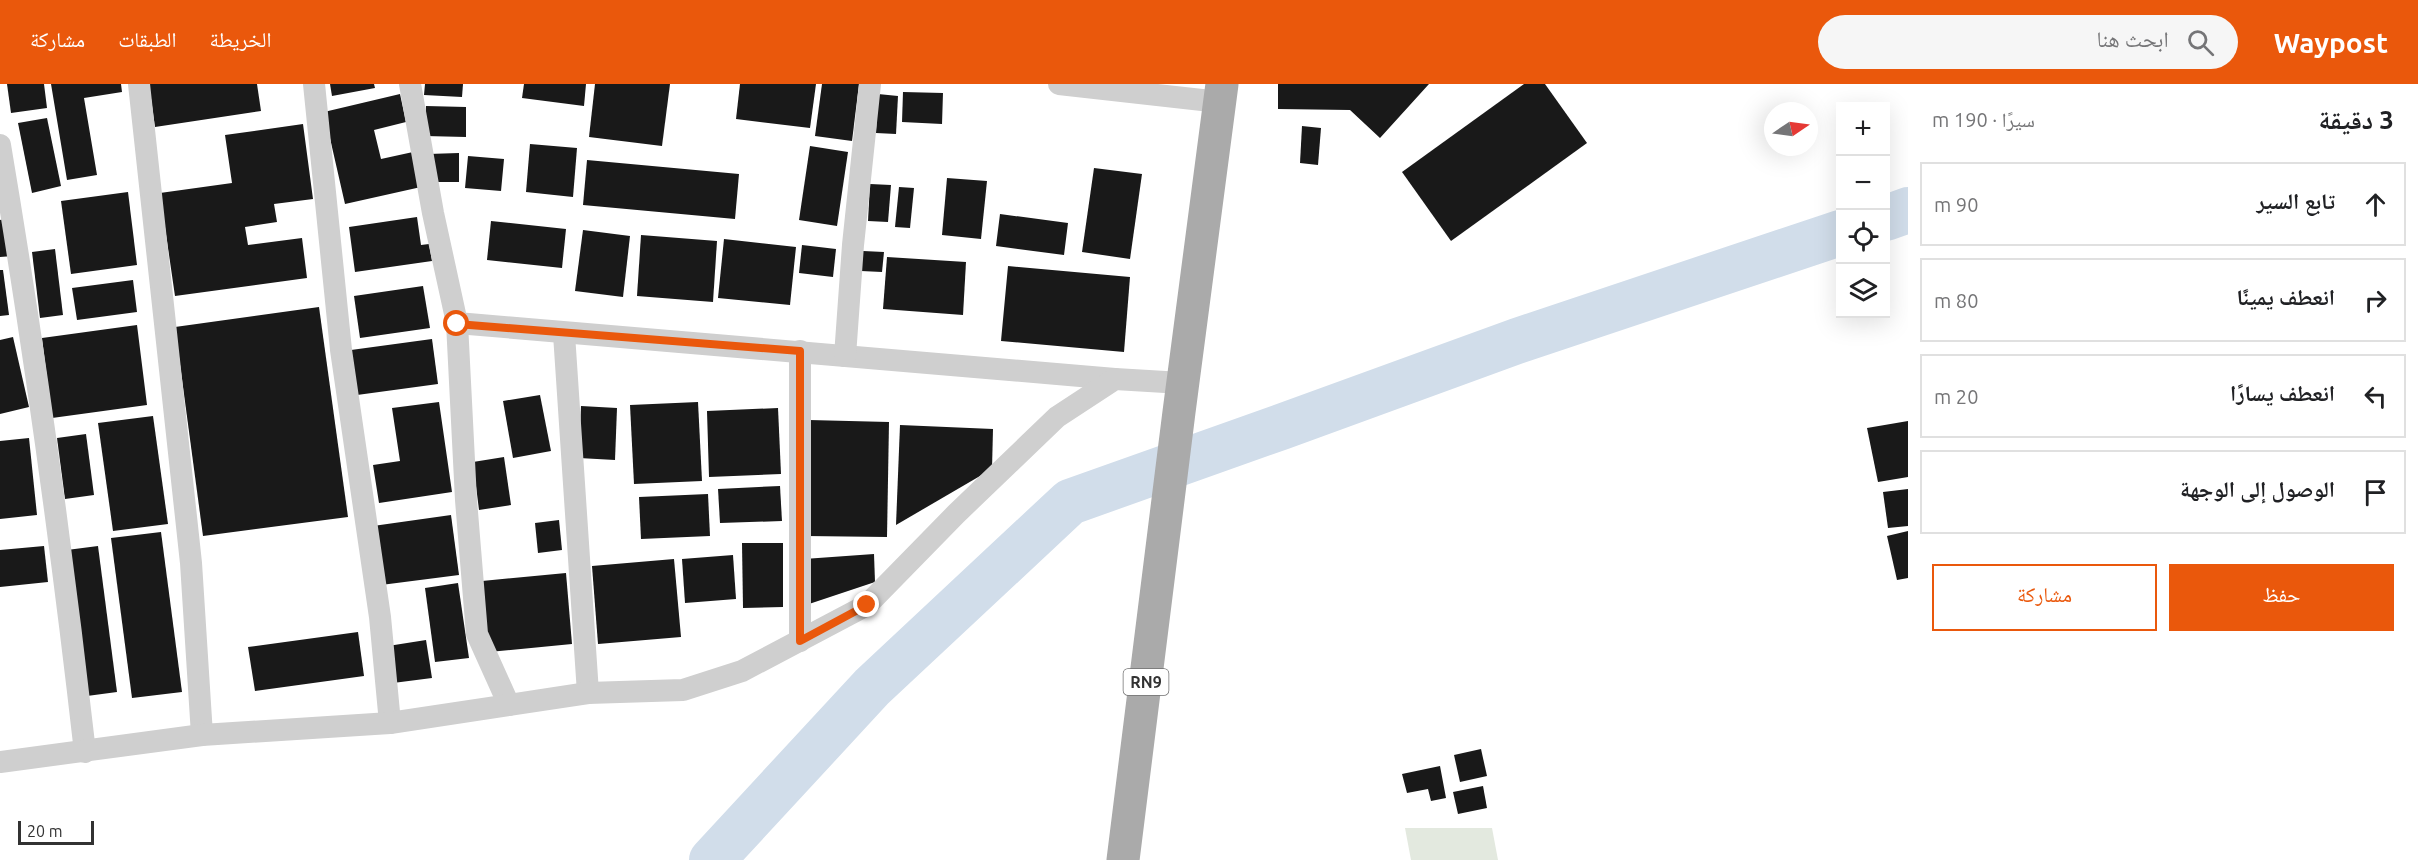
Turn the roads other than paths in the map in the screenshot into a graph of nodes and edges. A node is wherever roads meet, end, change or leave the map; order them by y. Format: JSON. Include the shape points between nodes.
{"nodes":[{"id":1,"x":139,"y":84,"type":"edge"},
{"id":2,"x":315,"y":84,"type":"edge"},
{"id":3,"x":410,"y":84,"type":"edge"},
{"id":4,"x":870,"y":84,"type":"edge"},
{"id":5,"x":1059,"y":84,"type":"edge"},
{"id":6,"x":1221,"y":93,"type":"edge"},
{"id":7,"x":0,"y":145,"type":"edge"},
{"id":8,"x":457,"y":324,"type":"junction"},
{"id":9,"x":564,"y":333,"type":"junction"},
{"id":10,"x":800,"y":351,"type":"junction"},
{"id":11,"x":845,"y":356,"type":"junction"},
{"id":12,"x":1115,"y":379,"type":"junction"},
{"id":13,"x":1180,"y":397,"type":"junction"},
{"id":14,"x":800,"y":641,"type":"junction"},
{"id":15,"x":588,"y":693,"type":"junction"},
{"id":16,"x":509,"y":705,"type":"junction"},
{"id":17,"x":390,"y":723,"type":"junction"},
{"id":18,"x":202,"y":735,"type":"junction"},
{"id":19,"x":85,"y":752,"type":"junction"},
{"id":20,"x":0,"y":762,"type":"edge"},
{"id":21,"x":1123,"y":860,"type":"edge"}],
"edges":[{"from":1,"to":18,"type":"street","via":[[191,563]]},
{"from":2,"to":17,"type":"street","via":[[341,350],[379,607]]},
{"from":3,"to":8,"type":"street"},
{"from":4,"to":11,"type":"street"},
{"from":5,"to":6,"type":"street"},
{"from":6,"to":13,"type":"main road","number":"RN9"},
{"from":7,"to":19,"type":"street","via":[[34,348]]},
{"from":8,"to":9,"type":"street"},
{"from":8,"to":16,"type":"street","via":[[477,634]]},
{"from":9,"to":10,"type":"street"},
{"from":9,"to":15,"type":"street"},
{"from":10,"to":11,"type":"street"},
{"from":10,"to":14,"type":"street"},
{"from":11,"to":12,"type":"street"},
{"from":12,"to":13,"type":"street"},
{"from":12,"to":14,"type":"street","via":[[1057,417],[867,605]]},
{"from":13,"to":21,"type":"main road","number":"RN9"},
{"from":14,"to":15,"type":"street","via":[[742,671],[683,690]]},
{"from":15,"to":16,"type":"street"},
{"from":16,"to":17,"type":"street"},
{"from":17,"to":18,"type":"street"},
{"from":18,"to":19,"type":"street"},
{"from":19,"to":20,"type":"street"}]}
